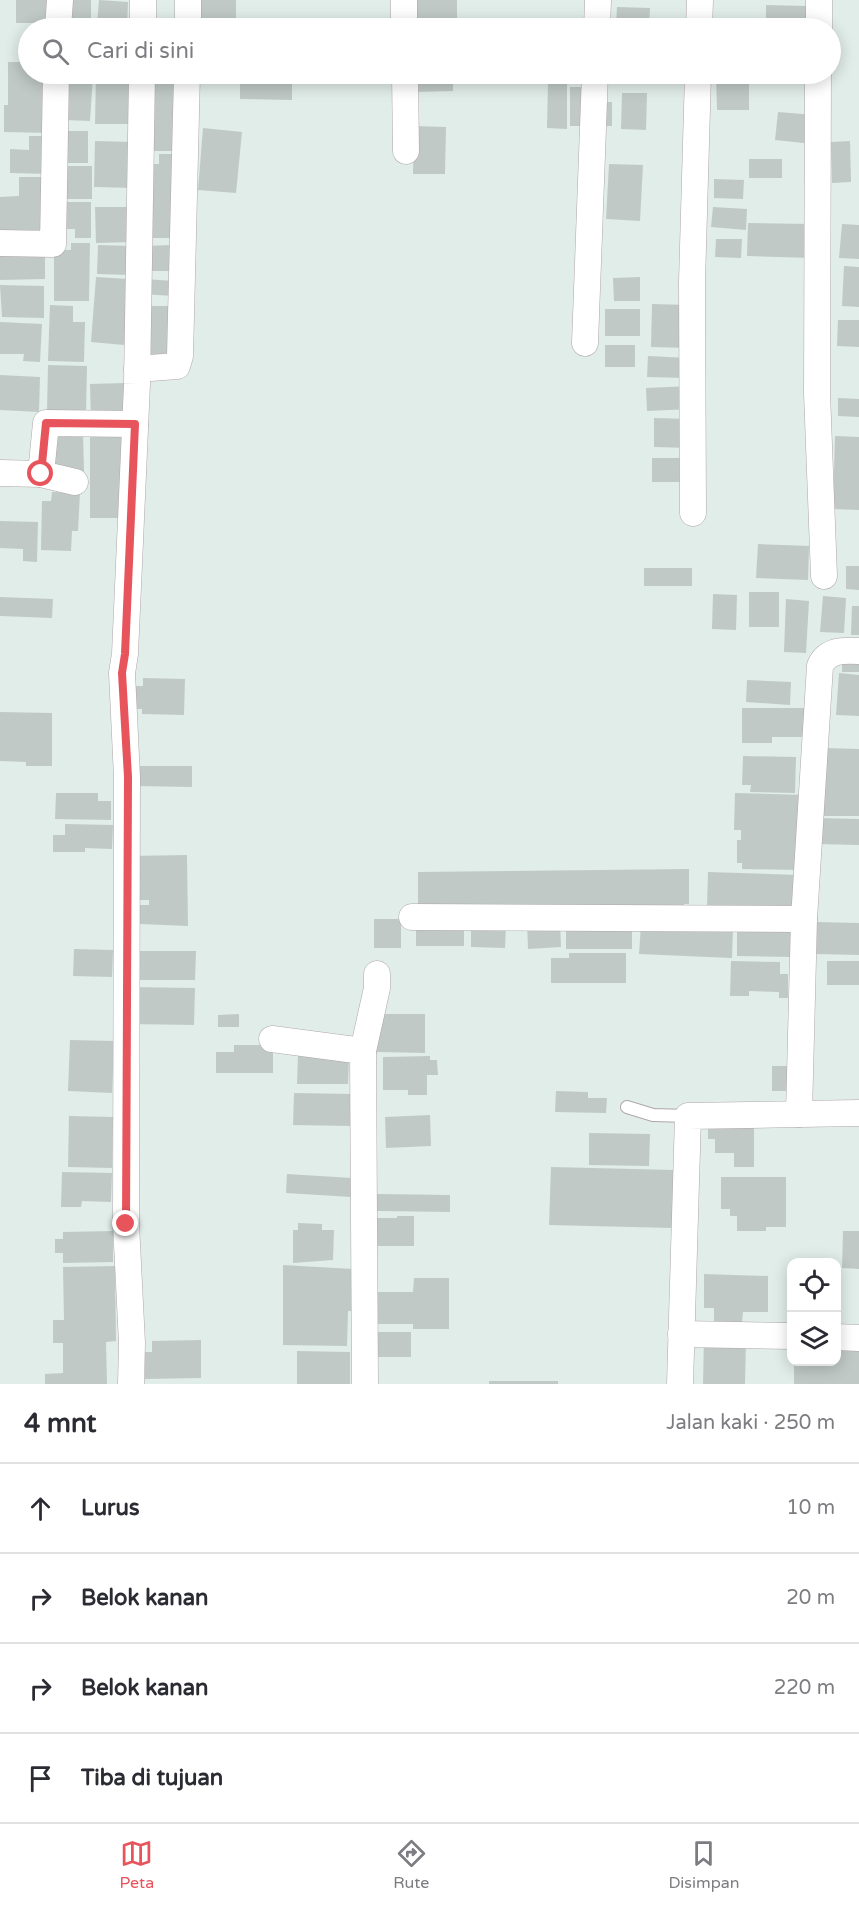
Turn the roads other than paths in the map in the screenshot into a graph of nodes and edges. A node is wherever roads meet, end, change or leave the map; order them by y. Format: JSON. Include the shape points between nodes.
{"nodes":[{"id":1,"x":60,"y":0,"type":"edge"},
{"id":2,"x":143,"y":0,"type":"edge"},
{"id":3,"x":188,"y":0,"type":"edge"},
{"id":4,"x":404,"y":0,"type":"edge"},
{"id":5,"x":598,"y":0,"type":"edge"},
{"id":6,"x":700,"y":0,"type":"edge"},
{"id":7,"x":819,"y":0,"type":"edge"},
{"id":8,"x":59,"y":18,"type":"edge"},
{"id":9,"x":143,"y":18,"type":"edge"},
{"id":10,"x":188,"y":18,"type":"edge"},
{"id":11,"x":404,"y":18,"type":"edge"},
{"id":12,"x":597,"y":18,"type":"edge"},
{"id":13,"x":699,"y":18,"type":"edge"},
{"id":14,"x":819,"y":18,"type":"edge"},
{"id":15,"x":57,"y":84,"type":"edge"},
{"id":16,"x":142,"y":84,"type":"edge"},
{"id":17,"x":187,"y":84,"type":"edge"},
{"id":18,"x":405,"y":84,"type":"edge"},
{"id":19,"x":595,"y":84,"type":"edge"},
{"id":20,"x":698,"y":84,"type":"edge"},
{"id":21,"x":818,"y":84,"type":"edge"},
{"id":22,"x":406,"y":151,"type":"dead end"},
{"id":23,"x":0,"y":243,"type":"edge"},
{"id":24,"x":585,"y":343,"type":"dead end"},
{"id":25,"x":137,"y":369,"type":"junction"},
{"id":26,"x":135,"y":424,"type":"junction"},
{"id":27,"x":0,"y":473,"type":"edge"},
{"id":28,"x":41,"y":474,"type":"junction"},
{"id":29,"x":75,"y":482,"type":"dead end"},
{"id":30,"x":693,"y":513,"type":"dead end"},
{"id":31,"x":824,"y":576,"type":"dead end"},
{"id":32,"x":859,"y":651,"type":"edge"},
{"id":33,"x":412,"y":917,"type":"dead end"},
{"id":34,"x":804,"y":918,"type":"junction"},
{"id":35,"x":377,"y":974,"type":"dead end"},
{"id":36,"x":272,"y":1039,"type":"dead end"},
{"id":37,"x":363,"y":1051,"type":"junction"},
{"id":38,"x":627,"y":1107,"type":"dead end"},
{"id":39,"x":859,"y":1113,"type":"edge"},
{"id":40,"x":799,"y":1114,"type":"junction"},
{"id":41,"x":688,"y":1116,"type":"junction"},
{"id":42,"x":681,"y":1334,"type":"junction"},
{"id":43,"x":787,"y":1336,"type":"edge"},
{"id":44,"x":841,"y":1337,"type":"edge"},
{"id":45,"x":859,"y":1338,"type":"edge"},
{"id":46,"x":130,"y":1384,"type":"edge"},
{"id":47,"x":365,"y":1384,"type":"edge"},
{"id":48,"x":680,"y":1384,"type":"edge"}],
"edges":[{"from":1,"to":8,"type":"street"},
{"from":2,"to":9,"type":"street"},
{"from":3,"to":10,"type":"street"},
{"from":4,"to":11,"type":"street"},
{"from":5,"to":12,"type":"street"},
{"from":6,"to":13,"type":"street"},
{"from":7,"to":14,"type":"street"},
{"from":15,"to":23,"type":"street","via":[[53,244]]},
{"from":16,"to":25,"type":"street"},
{"from":17,"to":25,"type":"street","via":[[180,356],[177,366]]},
{"from":18,"to":22,"type":"street"},
{"from":19,"to":24,"type":"street"},
{"from":20,"to":30,"type":"street","via":[[692,282]]},
{"from":21,"to":31,"type":"street","via":[[817,393]]},
{"from":25,"to":26,"type":"street"},
{"from":26,"to":28,"type":"street","via":[[46,423]]},
{"from":26,"to":46,"type":"street","via":[[122,673],[128,777],[126,1224],[132,1342]]},
{"from":27,"to":28,"type":"street"},
{"from":28,"to":29,"type":"street"},
{"from":32,"to":34,"type":"street","via":[[840,650],[823,659],[820,666]]},
{"from":33,"to":34,"type":"street"},
{"from":34,"to":40,"type":"street"},
{"from":35,"to":37,"type":"street"},
{"from":36,"to":37,"type":"street"},
{"from":37,"to":47,"type":"street"},
{"from":38,"to":41,"type":"lane","via":[[653,1115]]},
{"from":39,"to":40,"type":"street"},
{"from":40,"to":41,"type":"street"},
{"from":41,"to":42,"type":"street"},
{"from":42,"to":43,"type":"street"},
{"from":42,"to":48,"type":"street"},
{"from":44,"to":45,"type":"street"}]}
